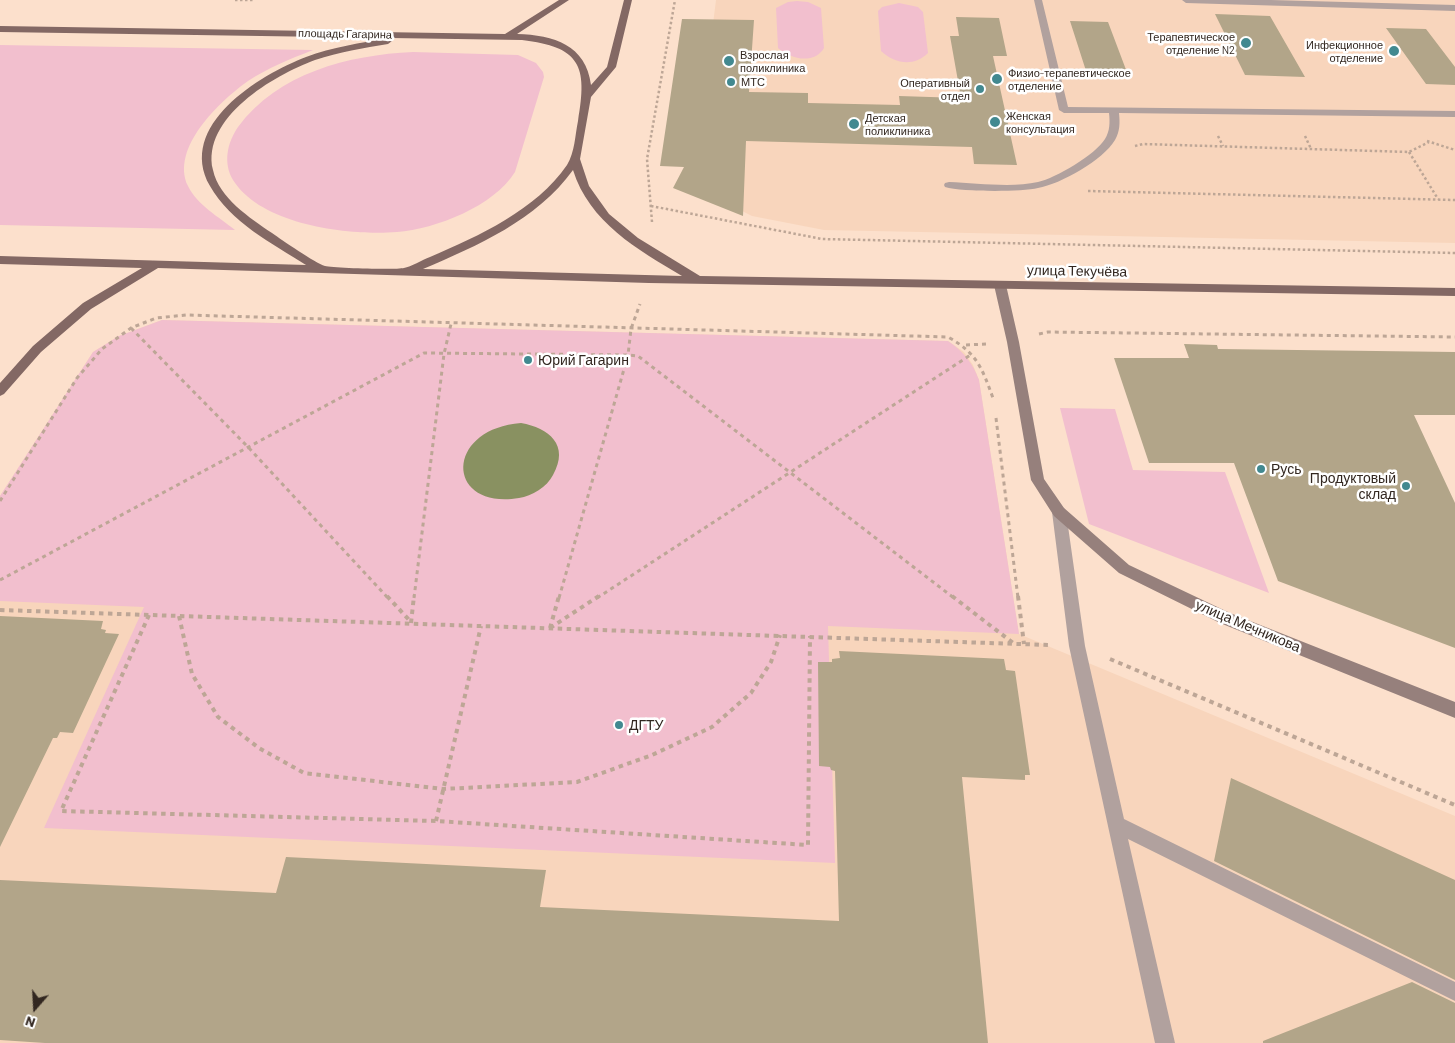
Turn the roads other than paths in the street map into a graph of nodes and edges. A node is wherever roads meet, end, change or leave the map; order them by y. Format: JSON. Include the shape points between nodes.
{"nodes":[{"id":1,"x":565,"y":0,"type":"edge"},
{"id":2,"x":628,"y":0,"type":"edge"},
{"id":3,"x":1038,"y":0,"type":"edge"},
{"id":4,"x":1186,"y":0,"type":"edge"},
{"id":5,"x":1398,"y":3,"type":"edge"},
{"id":6,"x":1454,"y":9,"type":"edge"},
{"id":7,"x":0,"y":28,"type":"edge"},
{"id":8,"x":415,"y":35,"type":"junction"},
{"id":9,"x":508,"y":36,"type":"junction"},
{"id":10,"x":588,"y":95,"type":"junction"},
{"id":11,"x":1114,"y":111,"type":"junction"},
{"id":12,"x":1455,"y":114,"type":"edge"},
{"id":13,"x":575,"y":160,"type":"junction"},
{"id":14,"x":949,"y":186,"type":"dead end"},
{"id":15,"x":0,"y":260,"type":"edge"},
{"id":16,"x":156,"y":264,"type":"junction"},
{"id":17,"x":321,"y":269,"type":"junction"},
{"id":18,"x":406,"y":271,"type":"junction"},
{"id":19,"x":699,"y":280,"type":"junction"},
{"id":20,"x":1000,"y":285,"type":"junction"},
{"id":21,"x":1455,"y":292,"type":"edge"},
{"id":22,"x":0,"y":391,"type":"edge"},
{"id":23,"x":1059,"y":512,"type":"junction"},
{"id":24,"x":1455,"y":710,"type":"edge"},
{"id":25,"x":1116,"y":824,"type":"junction"},
{"id":26,"x":1455,"y":992,"type":"edge"},
{"id":27,"x":1165,"y":1043,"type":"edge"}],
"edges":[{"from":1,"to":9,"type":"main road"},
{"from":2,"to":10,"type":"main road","via":[[612,67]]},
{"from":3,"to":11,"type":"lane","via":[[1064,110]]},
{"from":4,"to":5,"type":"lane"},
{"from":5,"to":6,"type":"lane"},
{"from":7,"to":8,"type":"main road","name":"площадь Гагарина"},
{"from":8,"to":9,"type":"main road","name":"площадь Гагарина"},
{"from":8,"to":17,"type":"main road","via":[[353,47],[288,69],[247,94],[224,114],[212,134],[205,154],[209,172],[233,208],[262,232]]},
{"from":9,"to":10,"type":"main road","name":"площадь Гагарина","via":[[550,41],[569,51],[584,66]]},
{"from":10,"to":13,"type":"main road","name":"площадь Гагарина"},
{"from":11,"to":12,"type":"lane"},
{"from":11,"to":14,"type":"lane","via":[[1113,135],[1100,154],[1062,175],[1034,186]]},
{"from":13,"to":18,"type":"main road","via":[[535,202],[509,222],[476,241]]},
{"from":13,"to":19,"type":"main road","name":"площадь Гагарина","via":[[584,187],[601,211],[641,246]]},
{"from":15,"to":16,"type":"main road"},
{"from":16,"to":17,"type":"main road"},
{"from":16,"to":22,"type":"main road","via":[[87,306],[37,349]]},
{"from":17,"to":18,"type":"main road"},
{"from":18,"to":19,"type":"main road","name":"улица Текучёва"},
{"from":19,"to":20,"type":"main road","name":"улица Текучёва"},
{"from":20,"to":21,"type":"main road","name":"улица Текучёва"},
{"from":20,"to":23,"type":"main road","name":"улица Мечникова","via":[[1038,480]]},
{"from":23,"to":24,"type":"main road","name":"улица Мечникова","via":[[1124,569],[1225,618]]},
{"from":23,"to":25,"type":"lane","via":[[1077,646]]},
{"from":25,"to":26,"type":"lane"},
{"from":25,"to":27,"type":"lane"}]}
